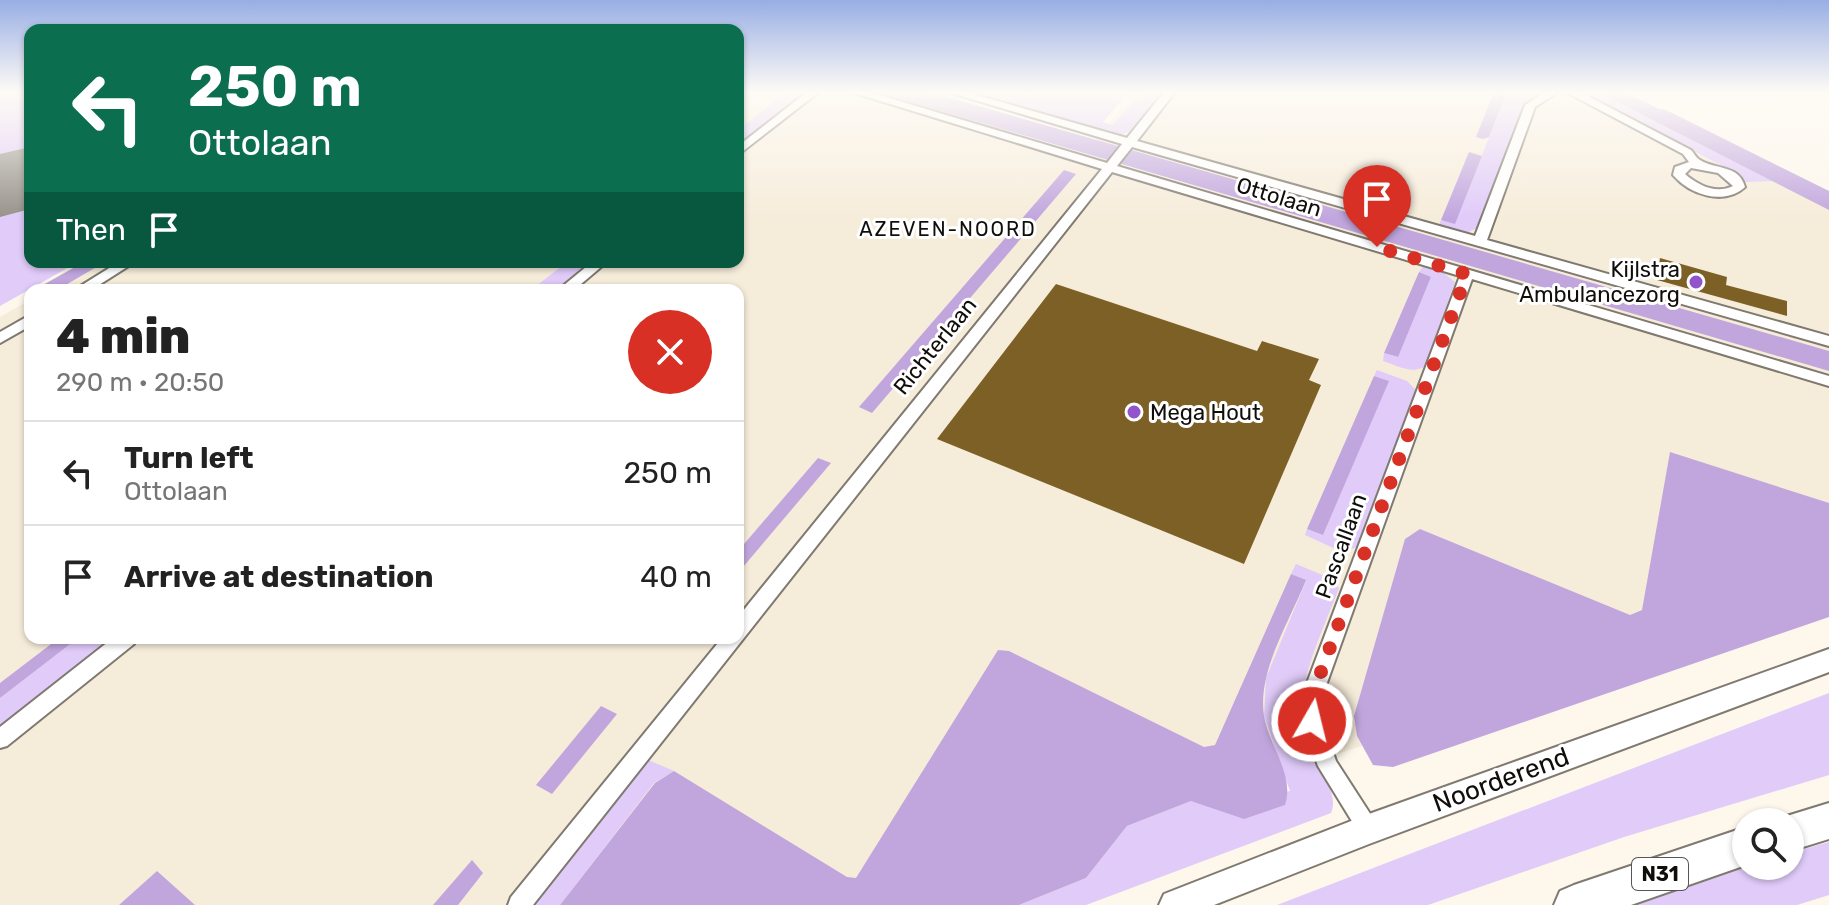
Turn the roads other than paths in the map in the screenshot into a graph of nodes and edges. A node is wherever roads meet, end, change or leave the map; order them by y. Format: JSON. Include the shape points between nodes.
{"nodes":[{"id":1,"x":761,"y":134,"type":"edge"},
{"id":2,"x":1000,"y":134,"type":"edge"},
{"id":3,"x":1094,"y":134,"type":"edge"},
{"id":4,"x":1135,"y":134,"type":"edge"},
{"id":5,"x":1519,"y":134,"type":"edge"},
{"id":6,"x":1653,"y":134,"type":"edge"},
{"id":7,"x":1127,"y":144,"type":"junction"},
{"id":8,"x":744,"y":147,"type":"edge"},
{"id":9,"x":1697,"y":164,"type":"dead end"},
{"id":10,"x":1109,"y":166,"type":"junction"},
{"id":11,"x":1480,"y":241,"type":"junction"},
{"id":12,"x":118,"y":268,"type":"edge"},
{"id":13,"x":592,"y":268,"type":"edge"},
{"id":14,"x":1467,"y":274,"type":"junction"},
{"id":15,"x":91,"y":284,"type":"edge"},
{"id":16,"x":572,"y":284,"type":"edge"},
{"id":17,"x":24,"y":324,"type":"edge"},
{"id":18,"x":0,"y":338,"type":"edge"},
{"id":19,"x":1829,"y":341,"type":"edge"},
{"id":20,"x":1829,"y":381,"type":"edge"},
{"id":21,"x":744,"y":623,"type":"edge"},
{"id":22,"x":119,"y":644,"type":"edge"},
{"id":23,"x":728,"y":644,"type":"edge"},
{"id":24,"x":1829,"y":660,"type":"edge"},
{"id":25,"x":0,"y":739,"type":"edge"},
{"id":26,"x":1829,"y":821,"type":"edge"},
{"id":27,"x":1804,"y":828,"type":"edge"},
{"id":28,"x":1369,"y":829,"type":"junction"},
{"id":29,"x":1732,"y":851,"type":"edge"},
{"id":30,"x":519,"y":905,"type":"edge"},
{"id":31,"x":1175,"y":905,"type":"edge"},
{"id":32,"x":1574,"y":905,"type":"edge"}],
"edges":[{"from":1,"to":8,"type":"street"},
{"from":2,"to":10,"type":"street","name":"Ottolaan"},
{"from":3,"to":7,"type":"street","name":"Ottolaan"},
{"from":4,"to":7,"type":"street","name":"Richterlaan"},
{"from":5,"to":11,"type":"street"},
{"from":6,"to":9,"type":"street","via":[[1687,152]]},
{"from":7,"to":10,"type":"street","name":"Richterlaan"},
{"from":7,"to":11,"type":"street","name":"Ottolaan"},
{"from":10,"to":14,"type":"street","name":"Ottolaan"},
{"from":10,"to":21,"type":"street","name":"Richterlaan"},
{"from":11,"to":19,"type":"street","name":"Ottolaan"},
{"from":12,"to":15,"type":"street"},
{"from":13,"to":16,"type":"street"},
{"from":14,"to":20,"type":"street","name":"Ottolaan"},
{"from":14,"to":28,"type":"street","name":"Pascallaan","via":[[1314,691],[1312,721],[1328,766]]},
{"from":17,"to":18,"type":"street"},
{"from":22,"to":25,"type":"street"},
{"from":23,"to":30,"type":"street"},
{"from":24,"to":28,"type":"street","name":"Noorderend"},
{"from":26,"to":27,"type":"highway"},
{"from":28,"to":31,"type":"street","name":"Noorderend"},
{"from":29,"to":32,"type":"highway","number":"N31"}]}
